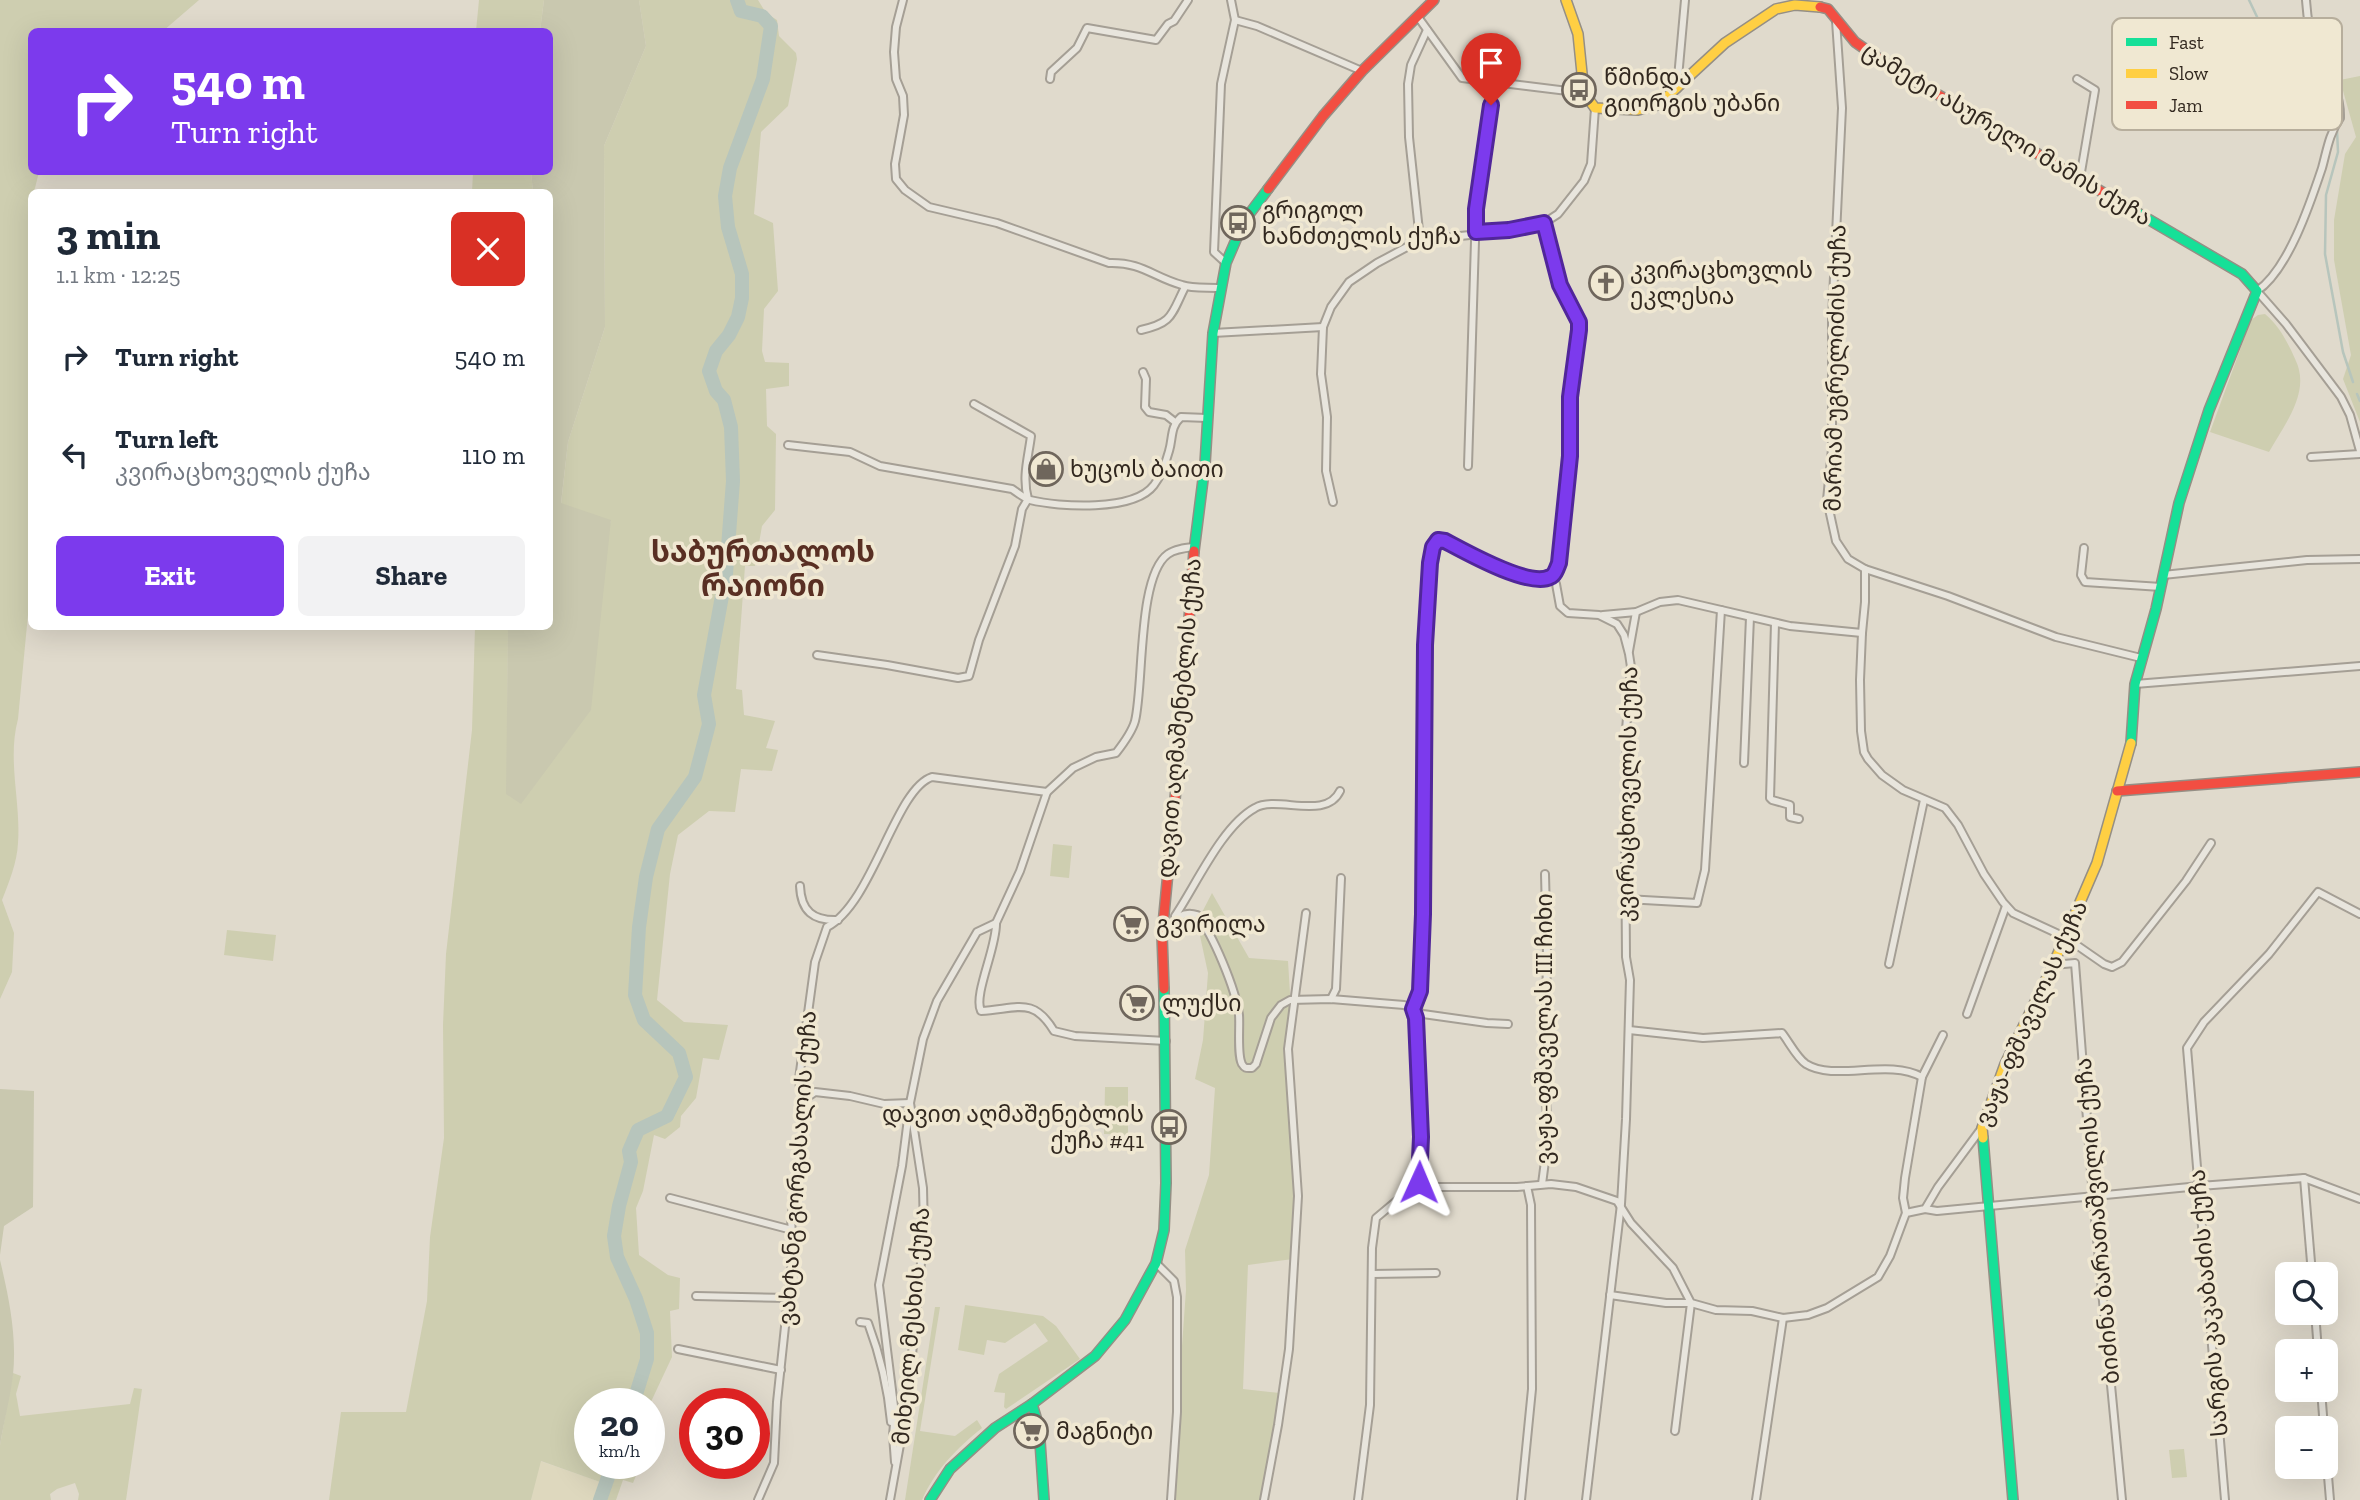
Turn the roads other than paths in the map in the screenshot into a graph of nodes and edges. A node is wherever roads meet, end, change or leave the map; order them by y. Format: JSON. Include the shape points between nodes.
{"nodes":[{"id":1,"x":903,"y":0,"type":"edge"},
{"id":2,"x":1231,"y":0,"type":"edge"},
{"id":3,"x":1434,"y":0,"type":"edge"},
{"id":4,"x":1566,"y":0,"type":"edge"},
{"id":5,"x":1685,"y":0,"type":"edge"},
{"id":6,"x":2306,"y":0,"type":"edge"},
{"id":7,"x":1184,"y":1,"type":"edge"},
{"id":8,"x":1776,"y":4,"type":"edge"},
{"id":9,"x":1829,"y":5,"type":"edge"},
{"id":10,"x":1418,"y":18,"type":"junction"},
{"id":11,"x":2308,"y":18,"type":"edge"},
{"id":12,"x":1235,"y":20,"type":"junction"},
{"id":13,"x":1836,"y":21,"type":"junction"},
{"id":14,"x":1427,"y":30,"type":"junction"},
{"id":15,"x":1362,"y":71,"type":"junction"},
{"id":16,"x":1050,"y":79,"type":"dead end"},
{"id":17,"x":2077,"y":79,"type":"dead end"},
{"id":18,"x":1494,"y":81,"type":"junction"},
{"id":19,"x":1677,"y":89,"type":"junction"},
{"id":20,"x":1584,"y":93,"type":"junction"},
{"id":21,"x":1595,"y":108,"type":"junction"},
{"id":22,"x":2332,"y":130,"type":"edge"},
{"id":23,"x":2080,"y":178,"type":"junction"},
{"id":24,"x":1544,"y":223,"type":"junction"},
{"id":25,"x":1476,"y":232,"type":"junction"},
{"id":26,"x":1420,"y":240,"type":"junction"},
{"id":27,"x":1226,"y":263,"type":"junction"},
{"id":28,"x":1185,"y":287,"type":"junction"},
{"id":29,"x":1220,"y":288,"type":"junction"},
{"id":30,"x":2257,"y":291,"type":"junction"},
{"id":31,"x":1323,"y":327,"type":"junction"},
{"id":32,"x":1141,"y":330,"type":"dead end"},
{"id":33,"x":1213,"y":333,"type":"junction"},
{"id":34,"x":1143,"y":373,"type":"dead end"},
{"id":35,"x":974,"y":404,"type":"dead end"},
{"id":36,"x":1207,"y":418,"type":"junction"},
{"id":37,"x":1175,"y":422,"type":"junction"},
{"id":38,"x":788,"y":444,"type":"dead end"},
{"id":39,"x":2360,"y":453,"type":"edge"},
{"id":40,"x":2311,"y":457,"type":"dead end"},
{"id":41,"x":1468,"y":466,"type":"dead end"},
{"id":42,"x":1028,"y":499,"type":"junction"},
{"id":43,"x":1333,"y":502,"type":"dead end"},
{"id":44,"x":1194,"y":547,"type":"junction"},
{"id":45,"x":2084,"y":548,"type":"dead end"},
{"id":46,"x":2360,"y":559,"type":"edge"},
{"id":47,"x":1865,"y":569,"type":"junction"},
{"id":48,"x":2163,"y":575,"type":"junction"},
{"id":49,"x":1551,"y":577,"type":"junction"},
{"id":50,"x":2161,"y":587,"type":"junction"},
{"id":51,"x":1721,"y":610,"type":"junction"},
{"id":52,"x":1636,"y":611,"type":"junction"},
{"id":53,"x":1599,"y":615,"type":"junction"},
{"id":54,"x":1750,"y":617,"type":"junction"},
{"id":55,"x":1775,"y":623,"type":"junction"},
{"id":56,"x":1862,"y":633,"type":"junction"},
{"id":57,"x":1629,"y":654,"type":"junction"},
{"id":58,"x":817,"y":655,"type":"dead end"},
{"id":59,"x":2141,"y":658,"type":"junction"},
{"id":60,"x":2360,"y":666,"type":"edge"},
{"id":61,"x":2135,"y":684,"type":"junction"},
{"id":62,"x":1744,"y":763,"type":"dead end"},
{"id":63,"x":2360,"y":772,"type":"edge"},
{"id":64,"x":1340,"y":791,"type":"dead end"},
{"id":65,"x":2117,"y":791,"type":"junction"},
{"id":66,"x":1047,"y":792,"type":"junction"},
{"id":67,"x":1924,"y":800,"type":"junction"},
{"id":68,"x":1799,"y":819,"type":"dead end"},
{"id":69,"x":2211,"y":843,"type":"dead end"},
{"id":70,"x":1545,"y":874,"type":"dead end"},
{"id":71,"x":1341,"y":878,"type":"dead end"},
{"id":72,"x":800,"y":886,"type":"dead end"},
{"id":73,"x":1626,"y":899,"type":"junction"},
{"id":74,"x":2006,"y":906,"type":"junction"},
{"id":75,"x":1306,"y":913,"type":"dead end"},
{"id":76,"x":2360,"y":914,"type":"edge"},
{"id":77,"x":840,"y":920,"type":"junction"},
{"id":78,"x":996,"y":923,"type":"junction"},
{"id":79,"x":1162,"y":935,"type":"junction"},
{"id":80,"x":2065,"y":937,"type":"junction"},
{"id":81,"x":2083,"y":950,"type":"junction"},
{"id":82,"x":2075,"y":963,"type":"junction"},
{"id":83,"x":1889,"y":964,"type":"dead end"},
{"id":84,"x":2053,"y":965,"type":"junction"},
{"id":85,"x":1296,"y":999,"type":"junction"},
{"id":86,"x":1331,"y":999,"type":"junction"},
{"id":87,"x":1413,"y":1009,"type":"junction"},
{"id":88,"x":1967,"y":1014,"type":"dead end"},
{"id":89,"x":1508,"y":1024,"type":"dead end"},
{"id":90,"x":1629,"y":1030,"type":"junction"},
{"id":91,"x":1943,"y":1035,"type":"dead end"},
{"id":92,"x":1167,"y":1041,"type":"junction"},
{"id":93,"x":1922,"y":1077,"type":"junction"},
{"id":94,"x":805,"y":1098,"type":"junction"},
{"id":95,"x":910,"y":1103,"type":"junction"},
{"id":96,"x":1982,"y":1128,"type":"junction"},
{"id":97,"x":2304,"y":1178,"type":"junction"},
{"id":98,"x":1419,"y":1182,"type":"junction"},
{"id":99,"x":1542,"y":1184,"type":"junction"},
{"id":100,"x":1527,"y":1186,"type":"junction"},
{"id":101,"x":2200,"y":1186,"type":"junction"},
{"id":102,"x":2093,"y":1197,"type":"junction"},
{"id":103,"x":670,"y":1198,"type":"dead end"},
{"id":104,"x":2360,"y":1199,"type":"edge"},
{"id":105,"x":1621,"y":1204,"type":"junction"},
{"id":106,"x":1987,"y":1205,"type":"junction"},
{"id":107,"x":1925,"y":1209,"type":"junction"},
{"id":108,"x":1906,"y":1213,"type":"junction"},
{"id":109,"x":792,"y":1230,"type":"junction"},
{"id":110,"x":2311,"y":1262,"type":"edge"},
{"id":111,"x":1156,"y":1263,"type":"junction"},
{"id":112,"x":1436,"y":1273,"type":"dead end"},
{"id":113,"x":1372,"y":1274,"type":"junction"},
{"id":114,"x":696,"y":1296,"type":"dead end"},
{"id":115,"x":1610,"y":1296,"type":"junction"},
{"id":116,"x":789,"y":1298,"type":"junction"},
{"id":117,"x":1690,"y":1303,"type":"junction"},
{"id":118,"x":1783,"y":1318,"type":"junction"},
{"id":119,"x":860,"y":1322,"type":"dead end"},
{"id":120,"x":678,"y":1349,"type":"dead end"},
{"id":121,"x":781,"y":1370,"type":"junction"},
{"id":122,"x":1032,"y":1404,"type":"junction"},
{"id":123,"x":1675,"y":1431,"type":"dead end"},
{"id":124,"x":892,"y":1435,"type":"junction"},
{"id":125,"x":896,"y":1471,"type":"junction"},
{"id":126,"x":2328,"y":1479,"type":"edge"},
{"id":127,"x":758,"y":1500,"type":"edge"},
{"id":128,"x":890,"y":1500,"type":"edge"},
{"id":129,"x":930,"y":1500,"type":"edge"},
{"id":130,"x":1044,"y":1500,"type":"edge"},
{"id":131,"x":1171,"y":1500,"type":"edge"},
{"id":132,"x":1264,"y":1500,"type":"edge"},
{"id":133,"x":1358,"y":1500,"type":"edge"},
{"id":134,"x":1521,"y":1500,"type":"edge"},
{"id":135,"x":1587,"y":1500,"type":"edge"},
{"id":136,"x":1756,"y":1500,"type":"edge"},
{"id":137,"x":2013,"y":1500,"type":"edge"},
{"id":138,"x":2122,"y":1500,"type":"edge"},
{"id":139,"x":2225,"y":1500,"type":"edge"},
{"id":140,"x":2330,"y":1500,"type":"edge"}],
"edges":[{"from":1,"to":28,"type":"street","via":[[894,52],[904,115],[895,164],[896,179],[905,190],[929,207],[997,223],[1109,263],[1140,266]]},
{"from":2,"to":12,"type":"street"},
{"from":3,"to":10,"type":"street","name":"დავით აღმაშენებლის ქუჩა"},
{"from":4,"to":20,"type":"street","via":[[1578,34]]},
{"from":5,"to":19,"type":"street"},
{"from":6,"to":11,"type":"street"},
{"from":7,"to":16,"type":"street","via":[[1174,21],[1156,40],[1087,29]]},
{"from":8,"to":9,"type":"street","name":"ცამეტი ასურელი მამის ქუჩა"},
{"from":8,"to":19,"type":"street","name":"ცამეტი ასურელი მამის ქუჩა","via":[[1725,43]]},
{"from":9,"to":13,"type":"street","name":"ცამეტი ასურელი მამის ქუჩა"},
{"from":10,"to":14,"type":"street"},
{"from":10,"to":15,"type":"street","name":"დავით აღმაშენებლის ქუჩა"},
{"from":12,"to":15,"type":"street"},
{"from":12,"to":27,"type":"street","via":[[1221,84],[1214,252]]},
{"from":13,"to":23,"type":"street","name":"ცამეტი ასურელი მამის ქუჩა","via":[[1888,65]]},
{"from":13,"to":47,"type":"street","name":"მარიამ უგრელიძის ქუჩა","via":[[1842,108],[1827,499],[1836,541],[1848,559]]},
{"from":14,"to":18,"type":"street","via":[[1462,78]]},
{"from":14,"to":26,"type":"street","via":[[1408,84]]},
{"from":15,"to":27,"type":"street","name":"დავით აღმაშენებლის ქუჩა","via":[[1244,221]]},
{"from":17,"to":23,"type":"street","via":[[2095,90]]},
{"from":18,"to":20,"type":"street"},
{"from":18,"to":25,"type":"street"},
{"from":19,"to":21,"type":"street","name":"ცამეტი ასურელი მამის ქუჩა","via":[[1658,105],[1638,110]]},
{"from":20,"to":21,"type":"street"},
{"from":21,"to":24,"type":"street","via":[[1591,163],[1584,181],[1558,214]]},
{"from":22,"to":30,"type":"street","via":[[2296,237],[2269,283]]},
{"from":23,"to":30,"type":"street","name":"ცამეტი ასურელი მამის ქუჩა","via":[[2242,274]]},
{"from":24,"to":25,"type":"street"},
{"from":24,"to":49,"type":"street","via":[[1560,285],[1579,322],[1559,563]]},
{"from":25,"to":26,"type":"street"},
{"from":25,"to":41,"type":"street"},
{"from":26,"to":31,"type":"street","via":[[1349,282]]},
{"from":27,"to":29,"type":"street","name":"დავით აღმაშენებლის ქუჩა"},
{"from":28,"to":29,"type":"street"},
{"from":28,"to":32,"type":"street","via":[[1162,326]]},
{"from":29,"to":33,"type":"street","name":"დავით აღმაშენებლის ქუჩა"},
{"from":30,"to":39,"type":"street","name":"ცამეტი ასურელი მამის ქუჩა","via":[[2341,397]]},
{"from":30,"to":48,"type":"street","name":"ვაჟა-ფშაველას ქუჩა","via":[[2183,490]]},
{"from":31,"to":33,"type":"street"},
{"from":31,"to":43,"type":"street","via":[[1326,471]]},
{"from":33,"to":36,"type":"street","name":"დავით აღმაშენებლის ქუჩა"},
{"from":34,"to":37,"type":"street","via":[[1145,407]]},
{"from":35,"to":42,"type":"street","via":[[1031,436],[1024,486]]},
{"from":36,"to":37,"type":"street","via":[[1181,417]]},
{"from":36,"to":44,"type":"street","name":"დავით აღმაშენებლის ქუჩა"},
{"from":37,"to":42,"type":"street","via":[[1161,472],[1141,496],[1094,505]]},
{"from":38,"to":42,"type":"street","via":[[1012,489]]},
{"from":39,"to":40,"type":"street"},
{"from":42,"to":58,"type":"street","via":[[969,676]]},
{"from":44,"to":66,"type":"street","name":"მიხეილ მესხის ქუჩა","via":[[1166,555],[1151,586],[1135,722],[1123,743],[1116,753],[1073,768]]},
{"from":44,"to":79,"type":"street","name":"დავით აღმაშენებლის ქუჩა"},
{"from":45,"to":50,"type":"street","via":[[2081,575],[2085,582]]},
{"from":46,"to":48,"type":"street"},
{"from":47,"to":56,"type":"street"},
{"from":47,"to":59,"type":"street","via":[[2056,637]]},
{"from":48,"to":50,"type":"street","name":"ვაჟა-ფშაველას ქუჩა"},
{"from":49,"to":53,"type":"street","via":[[1560,606],[1568,613]]},
{"from":49,"to":87,"type":"street","via":[[1529,577],[1489,565],[1445,541],[1438,540],[1433,547],[1425,645],[1420,991]]},
{"from":50,"to":59,"type":"street","name":"ვაჟა-ფშაველას ქუჩა"},
{"from":51,"to":52,"type":"street","via":[[1678,600]]},
{"from":51,"to":54,"type":"street"},
{"from":51,"to":73,"type":"street","via":[[1704,870],[1697,903]]},
{"from":52,"to":53,"type":"street"},
{"from":52,"to":57,"type":"street"},
{"from":53,"to":57,"type":"street","name":"კვირაცხოველის ქუჩა","via":[[1617,624]]},
{"from":54,"to":55,"type":"street"},
{"from":54,"to":62,"type":"street"},
{"from":55,"to":56,"type":"street"},
{"from":55,"to":68,"type":"street","via":[[1770,798],[1790,805],[1790,817]]},
{"from":56,"to":67,"type":"street","via":[[1864,752],[1882,775]]},
{"from":57,"to":73,"type":"street","name":"კვირაცხოველის ქუჩა"},
{"from":59,"to":61,"type":"street","name":"ვაჟა-ფშაველას ქუჩა"},
{"from":60,"to":61,"type":"street"},
{"from":61,"to":65,"type":"street","name":"ვაჟა-ფშაველას ქუჩა","via":[[2133,736]]},
{"from":63,"to":65,"type":"street"},
{"from":64,"to":79,"type":"street","via":[[1331,801],[1313,806],[1256,807],[1229,829]]},
{"from":65,"to":80,"type":"street","name":"ვაჟა-ფშაველას ქუჩა","via":[[2096,863]]},
{"from":66,"to":77,"type":"street","name":"ვახტანგ გორგასალის ქუჩა","via":[[925,779]]},
{"from":66,"to":78,"type":"street","name":"მიხეილ მესხის ქუჩა"},
{"from":67,"to":74,"type":"street","via":[[1945,808]]},
{"from":67,"to":83,"type":"street"},
{"from":69,"to":81,"type":"street","via":[[2122,962],[2112,967]]},
{"from":70,"to":99,"type":"street","name":"ვაჟა-ფშაველას III ჩიხი","via":[[1548,1138]]},
{"from":71,"to":86,"type":"street","via":[[1336,989]]},
{"from":72,"to":77,"type":"street","via":[[800,900],[812,915]]},
{"from":73,"to":90,"type":"street","name":"კვირაცხოველის ქუჩა"},
{"from":74,"to":80,"type":"street","via":[[2021,918]]},
{"from":74,"to":88,"type":"street"},
{"from":75,"to":85,"type":"street"},
{"from":76,"to":101,"type":"street","name":"სარგის კაკაბაძის ქუჩა","via":[[2318,892],[2269,954],[2204,1021],[2187,1048]]},
{"from":77,"to":94,"type":"street","name":"ვახტანგ გორგასალის ქუჩა","via":[[827,927],[815,962],[799,1079]]},
{"from":78,"to":92,"type":"street","via":[[997,936],[978,1000],[981,1011],[1029,1007],[1039,1011],[1054,1031]]},
{"from":78,"to":95,"type":"street","name":"მიხეილ მესხის ქუჩა","via":[[978,932],[937,1001],[923,1038]]},
{"from":79,"to":85,"type":"street","via":[[1186,913],[1201,920],[1230,982],[1239,1012],[1240,1056],[1247,1068],[1255,1064],[1275,1012],[1281,1004]]},
{"from":79,"to":92,"type":"street","name":"დავით აღმაშენებლის ქუჩა"},
{"from":80,"to":81,"type":"street"},
{"from":80,"to":84,"type":"street","name":"ვაჟა-ფშაველას ქუჩა"},
{"from":81,"to":82,"type":"street"},
{"from":82,"to":84,"type":"street"},
{"from":82,"to":102,"type":"street","name":"ბიძინა ბარათაშვილის ქუჩა"},
{"from":84,"to":96,"type":"street","name":"ვაჟა-ფშაველას ქუჩა","via":[[2006,1063]]},
{"from":85,"to":86,"type":"street"},
{"from":85,"to":132,"type":"street","via":[[1289,1049],[1298,1196],[1295,1266],[1289,1349]]},
{"from":86,"to":87,"type":"street"},
{"from":87,"to":89,"type":"street"},
{"from":87,"to":98,"type":"street","via":[[1421,1137]]},
{"from":90,"to":93,"type":"street","via":[[1703,1038],[1782,1033],[1804,1063],[1816,1068],[1893,1069]]},
{"from":90,"to":105,"type":"street","name":"კვირაცხოველის ქუჩა"},
{"from":91,"to":93,"type":"street"},
{"from":92,"to":111,"type":"street","name":"დავით აღმაშენებლის ქუჩა","via":[[1164,1230]]},
{"from":93,"to":108,"type":"street","via":[[1905,1178]]},
{"from":94,"to":95,"type":"street","via":[[815,1092],[884,1104]]},
{"from":94,"to":109,"type":"street","name":"ვახტანგ გორგასალის ქუჩა"},
{"from":95,"to":124,"type":"street","via":[[879,1285],[891,1362]]},
{"from":95,"to":125,"type":"street","name":"მიხეილ მესხის ქუჩა","via":[[923,1188],[924,1232]]},
{"from":96,"to":106,"type":"street"},
{"from":96,"to":107,"type":"street","name":"ვაჟა-ფშაველას ქუჩა"},
{"from":97,"to":101,"type":"street"},
{"from":97,"to":104,"type":"street"},
{"from":97,"to":110,"type":"street"},
{"from":98,"to":100,"type":"street","via":[[1426,1187]]},
{"from":98,"to":113,"type":"street","via":[[1376,1218]]},
{"from":99,"to":100,"type":"street"},
{"from":99,"to":105,"type":"street","via":[[1576,1187]]},
{"from":100,"to":134,"type":"street","via":[[1531,1205],[1532,1389]]},
{"from":101,"to":102,"type":"street"},
{"from":101,"to":139,"type":"street","name":"სარგის კაკაბაძის ქუჩა"},
{"from":102,"to":106,"type":"street"},
{"from":102,"to":138,"type":"street","name":"ბიძინა ბარათაშვილის ქუჩა"},
{"from":103,"to":109,"type":"street"},
{"from":105,"to":115,"type":"street","name":"კვირაცხოველის ქუჩა"},
{"from":105,"to":117,"type":"street","via":[[1631,1223],[1673,1268]]},
{"from":106,"to":107,"type":"street"},
{"from":106,"to":137,"type":"street"},
{"from":107,"to":108,"type":"street"},
{"from":108,"to":118,"type":"street","via":[[1878,1277],[1827,1308]]},
{"from":109,"to":116,"type":"street","name":"ვახტანგ გორგასალის ქუჩა"},
{"from":111,"to":122,"type":"street","name":"დავით აღმაშენებლის ქუჩა","via":[[1125,1320],[1095,1356]]},
{"from":111,"to":131,"type":"street","via":[[1174,1281],[1177,1297]]},
{"from":112,"to":113,"type":"street"},
{"from":113,"to":133,"type":"street","via":[[1370,1405]]},
{"from":114,"to":116,"type":"street"},
{"from":115,"to":117,"type":"street"},
{"from":115,"to":135,"type":"street","name":"კვირაცხოველის ქუჩა"},
{"from":116,"to":121,"type":"street","name":"ვახტანგ გორგასალის ქუჩა"},
{"from":117,"to":118,"type":"street"},
{"from":117,"to":123,"type":"street"},
{"from":118,"to":136,"type":"street"},
{"from":119,"to":124,"type":"street","via":[[868,1323],[878,1350]]},
{"from":120,"to":121,"type":"street"},
{"from":121,"to":127,"type":"street","name":"ვახტანგ გორგასალის ქუჩა","via":[[774,1463]]},
{"from":122,"to":129,"type":"street","name":"დავით აღმაშენებლის ქუჩა","via":[[995,1428],[950,1469]]},
{"from":122,"to":130,"type":"street","via":[[1040,1427]]},
{"from":124,"to":125,"type":"street"},
{"from":125,"to":128,"type":"street","name":"მიხეილ მესხის ქუჩა"},
{"from":126,"to":140,"type":"street"}]}
